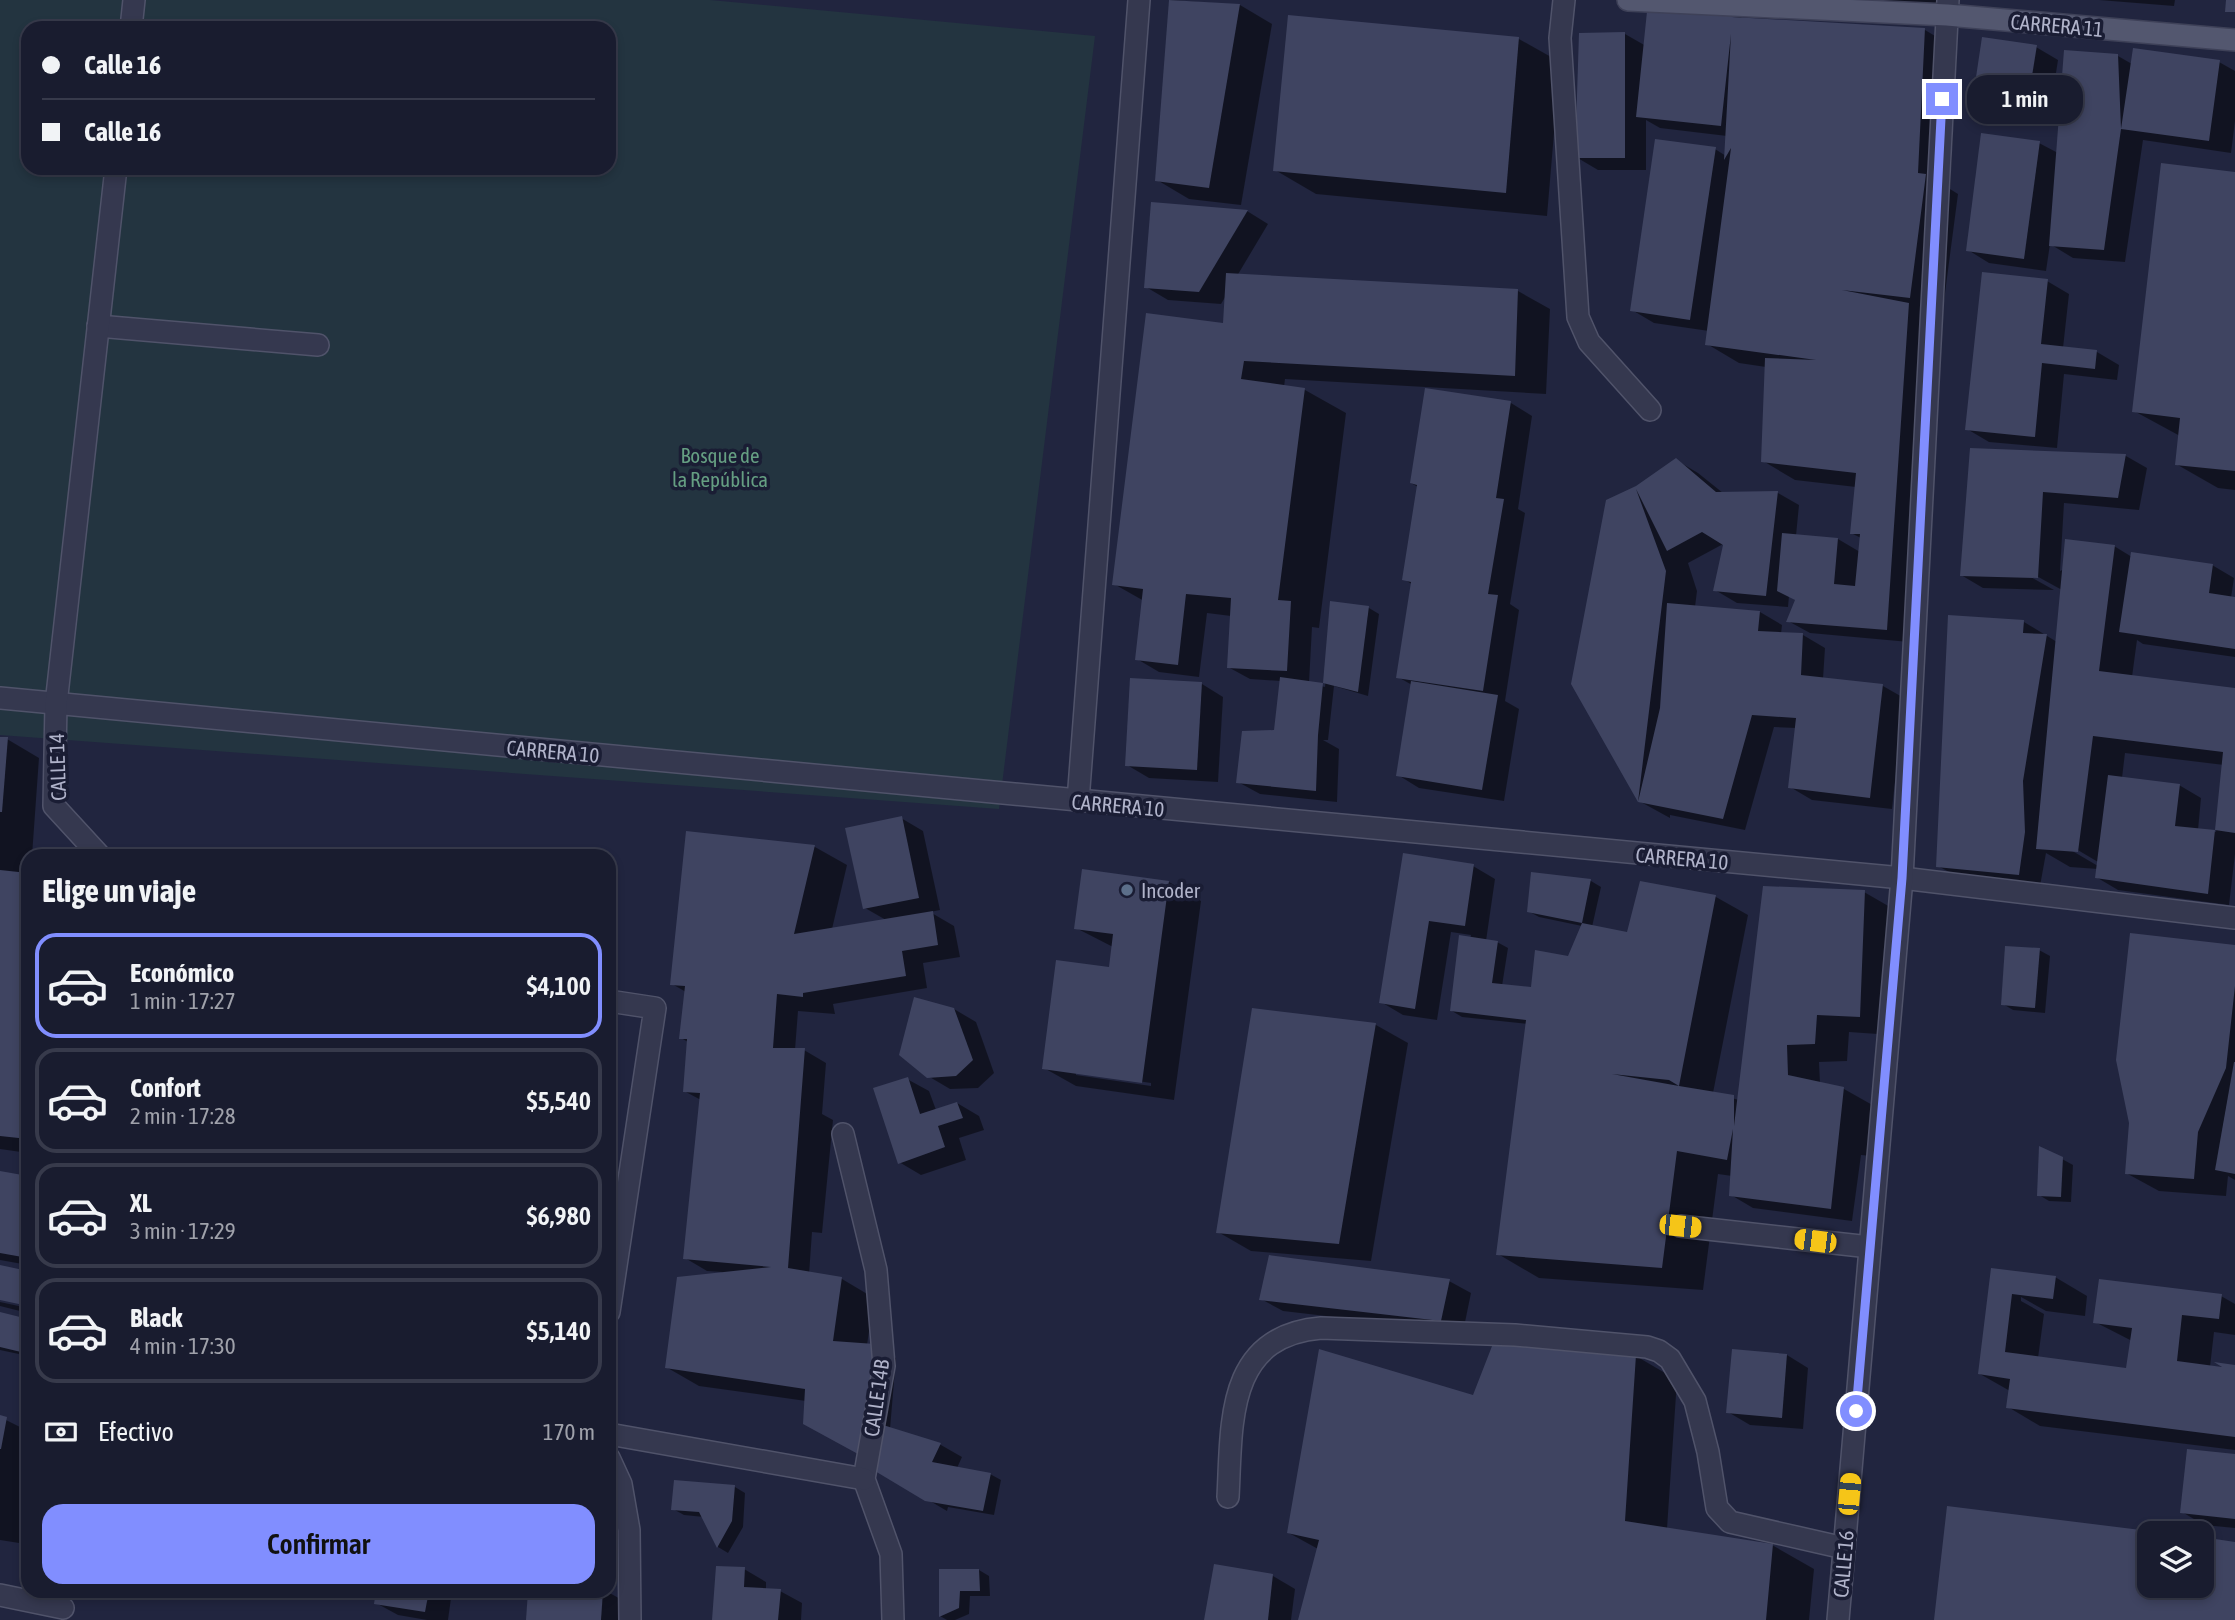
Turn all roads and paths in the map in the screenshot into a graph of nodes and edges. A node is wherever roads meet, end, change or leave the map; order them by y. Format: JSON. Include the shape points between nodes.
{"nodes":[{"id":1,"x":134,"y":0,"type":"edge"},
{"id":2,"x":1139,"y":0,"type":"edge"},
{"id":3,"x":1564,"y":0,"type":"edge"},
{"id":4,"x":1628,"y":0,"type":"edge"},
{"id":5,"x":1947,"y":8,"type":"edge"},
{"id":6,"x":132,"y":21,"type":"edge"},
{"id":7,"x":2235,"y":40,"type":"edge"},
{"id":8,"x":115,"y":175,"type":"edge"},
{"id":9,"x":98,"y":326,"type":"junction"},
{"id":10,"x":318,"y":345,"type":"dead end"},
{"id":11,"x":1650,"y":410,"type":"dead end"},
{"id":12,"x":0,"y":698,"type":"edge"},
{"id":13,"x":56,"y":704,"type":"junction"},
{"id":14,"x":1078,"y":802,"type":"junction"},
{"id":15,"x":94,"y":849,"type":"edge"},
{"id":16,"x":1902,"y":878,"type":"junction"},
{"id":17,"x":2235,"y":918,"type":"edge"},
{"id":18,"x":616,"y":1002,"type":"edge"},
{"id":19,"x":843,"y":1134,"type":"dead end"},
{"id":20,"x":1680,"y":1226,"type":"dead end"},
{"id":21,"x":1870,"y":1247,"type":"junction"},
{"id":22,"x":616,"y":1266,"type":"edge"},
{"id":23,"x":616,"y":1435,"type":"edge"},
{"id":24,"x":616,"y":1473,"type":"edge"},
{"id":25,"x":863,"y":1479,"type":"junction"},
{"id":26,"x":1227,"y":1497,"type":"dead end"},
{"id":27,"x":1844,"y":1548,"type":"junction"},
{"id":28,"x":0,"y":1595,"type":"edge"},
{"id":29,"x":69,"y":1606,"type":"edge"},
{"id":30,"x":630,"y":1620,"type":"edge"},
{"id":31,"x":893,"y":1620,"type":"edge"},
{"id":32,"x":1838,"y":1620,"type":"edge"}],
"edges":[{"from":1,"to":6,"type":"street"},
{"from":2,"to":14,"type":"street"},
{"from":3,"to":11,"type":"street","via":[[1560,38],[1578,317],[1589,342]]},
{"from":4,"to":5,"type":"main road","name":"CARRERA 11"},
{"from":5,"to":7,"type":"main road","name":"CARRERA 11"},
{"from":5,"to":16,"type":"street","name":"CALLE 16"},
{"from":8,"to":9,"type":"street","name":"CALLE 14"},
{"from":9,"to":10,"type":"street"},
{"from":9,"to":13,"type":"street","name":"CALLE 14"},
{"from":12,"to":13,"type":"street","name":"CARRERA 10"},
{"from":13,"to":14,"type":"street","name":"CARRERA 10"},
{"from":13,"to":15,"type":"street","name":"CALLE 14","via":[[54,806]]},
{"from":14,"to":16,"type":"street","name":"CARRERA 10"},
{"from":16,"to":17,"type":"street","name":"CARRERA 10"},
{"from":16,"to":21,"type":"street","name":"CALLE 16"},
{"from":18,"to":22,"type":"street","via":[[655,1008]]},
{"from":19,"to":25,"type":"street","name":"CALLE 14B","via":[[876,1270],[884,1366]]},
{"from":20,"to":21,"type":"street"},
{"from":21,"to":27,"type":"street","name":"CALLE 16"},
{"from":23,"to":25,"type":"street"},
{"from":24,"to":30,"type":"street","via":[[629,1531]]},
{"from":25,"to":31,"type":"street","via":[[891,1554]]},
{"from":26,"to":27,"type":"street","via":[[1233,1408],[1247,1371],[1284,1335],[1321,1328],[1528,1336],[1659,1351],[1670,1359],[1695,1401],[1717,1508],[1730,1522]]},
{"from":27,"to":32,"type":"street","name":"CALLE 16"},
{"from":28,"to":29,"type":"street"}]}
